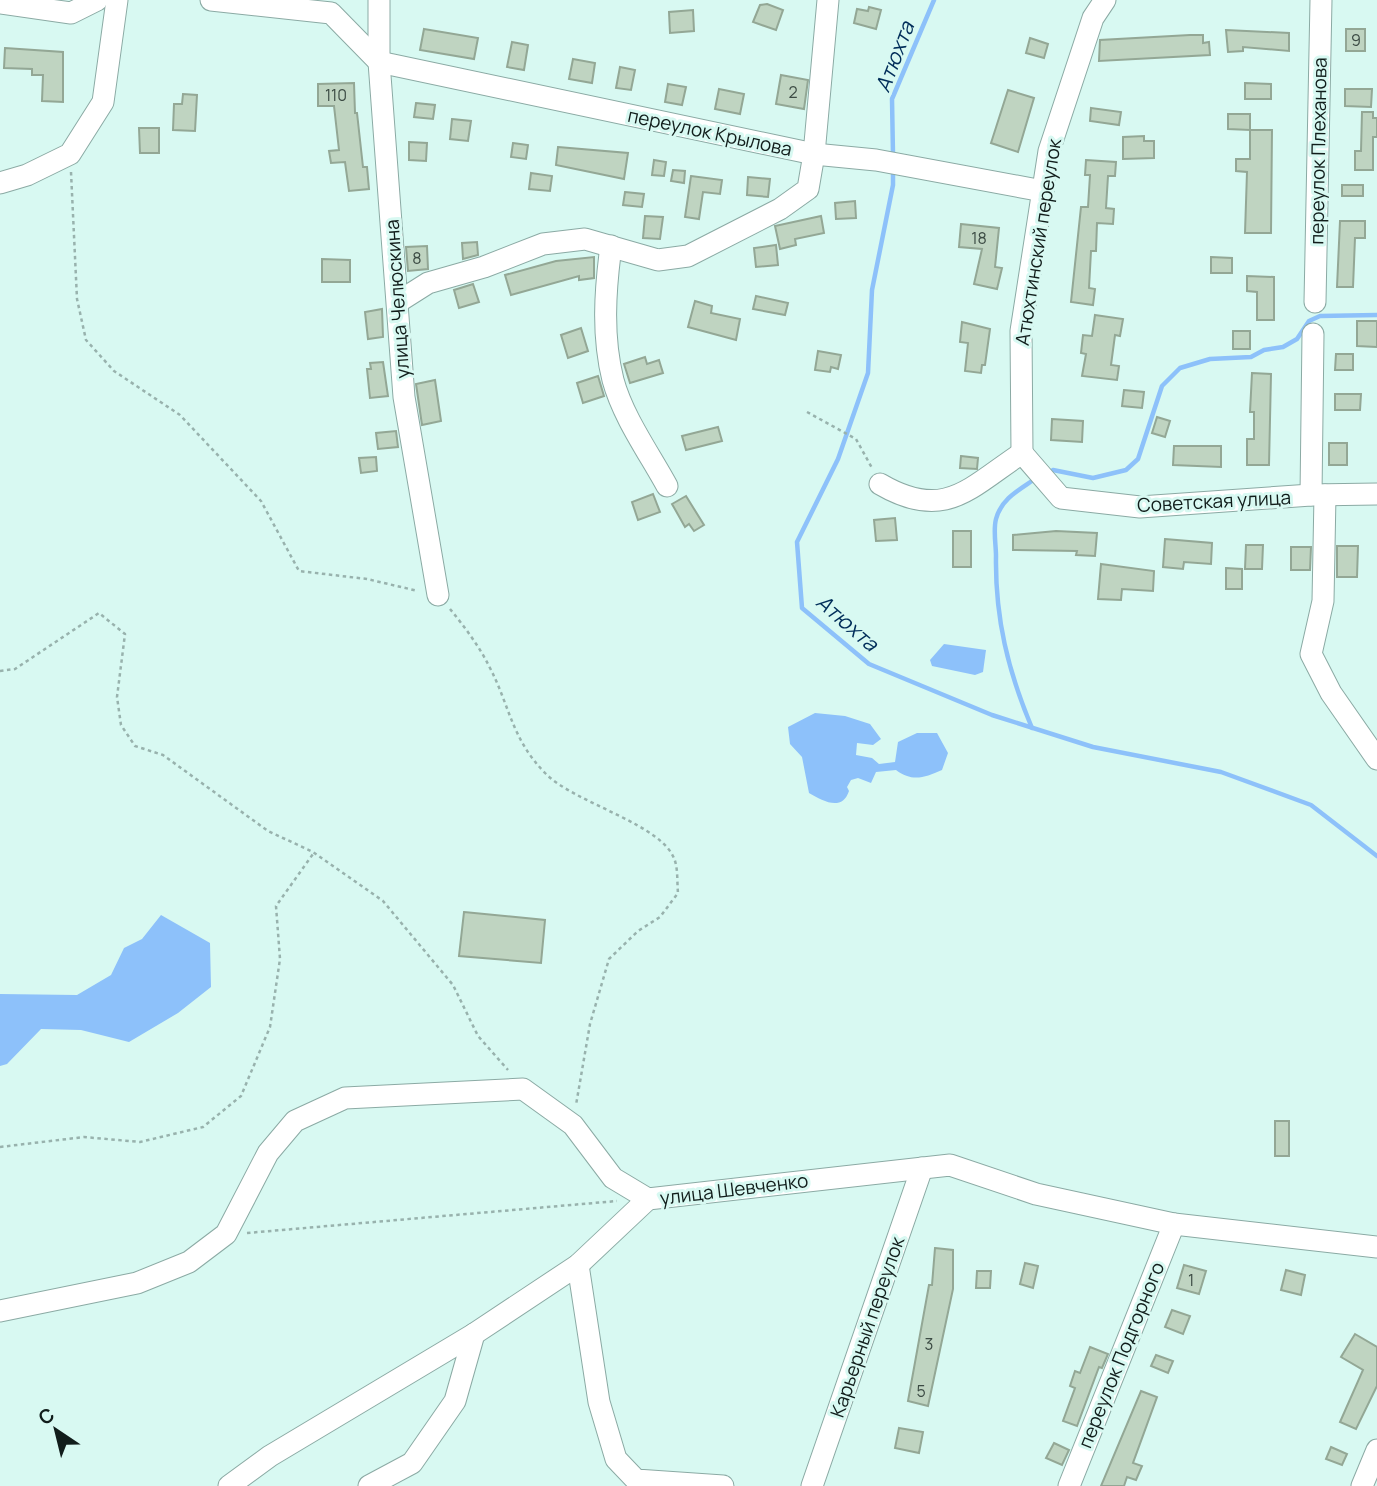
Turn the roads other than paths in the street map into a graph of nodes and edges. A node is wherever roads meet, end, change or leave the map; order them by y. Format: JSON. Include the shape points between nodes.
{"nodes":[{"id":1,"x":97,"y":0,"type":"edge"},
{"id":2,"x":117,"y":0,"type":"edge"},
{"id":3,"x":211,"y":0,"type":"edge"},
{"id":4,"x":379,"y":0,"type":"edge"},
{"id":5,"x":828,"y":0,"type":"edge"},
{"id":6,"x":1105,"y":0,"type":"edge"},
{"id":7,"x":1321,"y":0,"type":"edge"},
{"id":8,"x":0,"y":3,"type":"edge"},
{"id":9,"x":379,"y":62,"type":"junction"},
{"id":10,"x":814,"y":154,"type":"junction"},
{"id":11,"x":0,"y":183,"type":"edge"},
{"id":12,"x":1043,"y":191,"type":"junction"},
{"id":13,"x":611,"y":246,"type":"junction"},
{"id":14,"x":398,"y":302,"type":"junction"},
{"id":15,"x":1315,"y":302,"type":"dead end"},
{"id":16,"x":1313,"y":334,"type":"dead end"},
{"id":17,"x":1022,"y":453,"type":"junction"},
{"id":18,"x":880,"y":484,"type":"road end"},
{"id":19,"x":667,"y":486,"type":"dead end"},
{"id":20,"x":1377,"y":494,"type":"edge"},
{"id":21,"x":1318,"y":495,"type":"junction"},
{"id":22,"x":438,"y":595,"type":"road end"},
{"id":23,"x":1377,"y":758,"type":"edge"},
{"id":24,"x":922,"y":1168,"type":"junction"},
{"id":25,"x":648,"y":1199,"type":"junction"},
{"id":26,"x":1174,"y":1224,"type":"junction"},
{"id":27,"x":1377,"y":1247,"type":"edge"},
{"id":28,"x":578,"y":1265,"type":"junction"},
{"id":29,"x":0,"y":1311,"type":"edge"},
{"id":30,"x":474,"y":1334,"type":"junction"},
{"id":31,"x":1377,"y":1450,"type":"edge"},
{"id":32,"x":229,"y":1486,"type":"edge"},
{"id":33,"x":369,"y":1486,"type":"edge"},
{"id":34,"x":723,"y":1486,"type":"edge"},
{"id":35,"x":812,"y":1486,"type":"edge"},
{"id":36,"x":1069,"y":1486,"type":"edge"},
{"id":37,"x":1362,"y":1486,"type":"edge"}],
"edges":[{"from":1,"to":8,"type":"street","via":[[71,13]]},
{"from":2,"to":11,"type":"street","via":[[103,102],[70,154]]},
{"from":3,"to":9,"type":"street","via":[[331,13]]},
{"from":4,"to":9,"type":"street","name":"улица Челюскина"},
{"from":5,"to":10,"type":"street"},
{"from":6,"to":12,"type":"street","name":"Атюхтинский переулок","via":[[1093,18],[1049,151]]},
{"from":7,"to":15,"type":"street","name":"переулок Плеханова"},
{"from":9,"to":10,"type":"street","name":"переулок Крылова"},
{"from":9,"to":14,"type":"street","name":"улица Челюскина"},
{"from":10,"to":12,"type":"street","name":"переулок Крылова","via":[[907,165]]},
{"from":10,"to":13,"type":"street","via":[[808,189],[780,209],[688,256],[658,260]]},
{"from":12,"to":17,"type":"street","name":"Атюхтинский переулок","via":[[1021,331]]},
{"from":13,"to":14,"type":"street","via":[[585,239],[543,244],[428,283]]},
{"from":13,"to":19,"type":"street","via":[[604,295],[614,383]]},
{"from":14,"to":22,"type":"street","name":"улица Челюскина","via":[[404,397]]},
{"from":16,"to":21,"type":"street"},
{"from":17,"to":18,"type":"street","via":[[960,497],[905,499]]},
{"from":17,"to":21,"type":"street","name":"Советская улица","via":[[1061,498],[1140,507]]},
{"from":20,"to":21,"type":"street","name":"Советская улица"},
{"from":21,"to":23,"type":"street","via":[[1324,601],[1311,654]]},
{"from":24,"to":25,"type":"street","name":"улица Шевченко"},
{"from":24,"to":26,"type":"street","name":"улица Шевченко","via":[[950,1166],[1036,1194]]},
{"from":24,"to":35,"type":"street","name":"Карьерный переулок"},
{"from":25,"to":28,"type":"street"},
{"from":25,"to":29,"type":"street","name":"улица Шевченко","via":[[613,1178],[573,1125],[523,1089],[345,1098],[295,1121],[268,1153],[226,1234],[189,1262],[137,1283]]},
{"from":26,"to":27,"type":"street","name":"улица Шевченко"},
{"from":26,"to":36,"type":"street","name":"переулок Подгорного"},
{"from":28,"to":30,"type":"street"},
{"from":28,"to":34,"type":"street","via":[[599,1402],[615,1458],[636,1480]]},
{"from":30,"to":32,"type":"street"},
{"from":30,"to":33,"type":"street","via":[[455,1401],[412,1463]]},
{"from":31,"to":37,"type":"street"}]}
